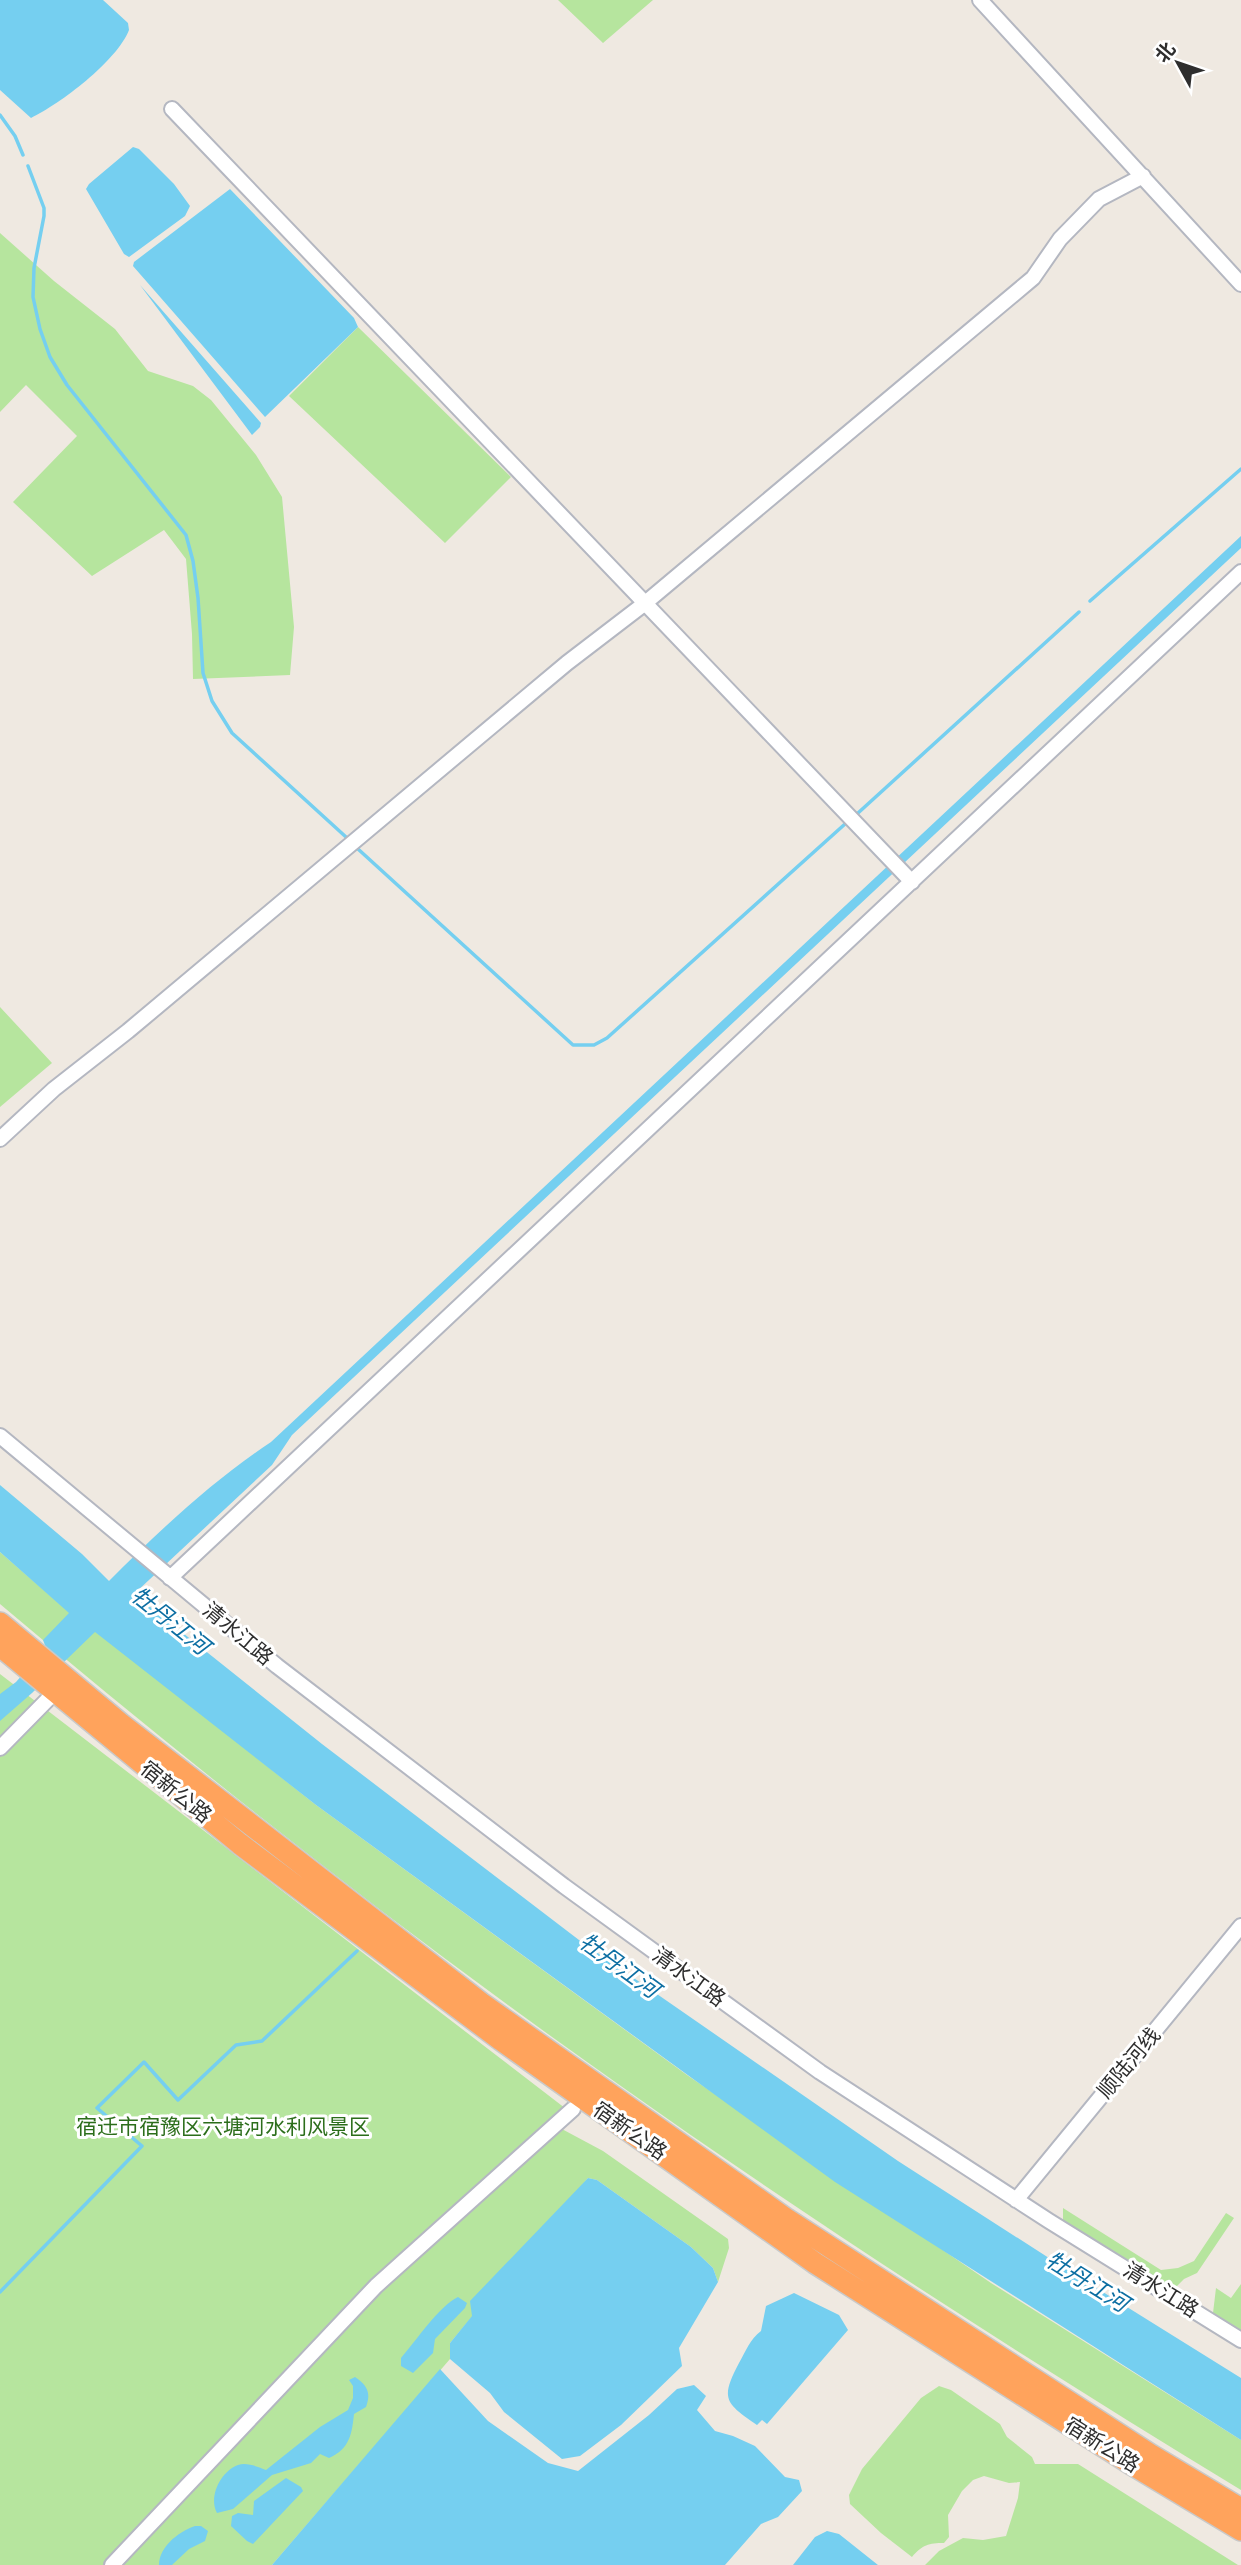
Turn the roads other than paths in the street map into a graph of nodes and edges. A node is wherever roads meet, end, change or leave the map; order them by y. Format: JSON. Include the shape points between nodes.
{"nodes":[{"id":1,"x":980,"y":0,"type":"edge"},
{"id":2,"x":172,"y":109,"type":"dead end"},
{"id":3,"x":1143,"y":176,"type":"junction"},
{"id":4,"x":1241,"y":284,"type":"edge"},
{"id":5,"x":1241,"y":572,"type":"edge"},
{"id":6,"x":644,"y":604,"type":"junction"},
{"id":7,"x":909,"y":878,"type":"junction"},
{"id":8,"x":0,"y":1139,"type":"edge"},
{"id":9,"x":0,"y":1436,"type":"edge"},
{"id":10,"x":168,"y":1576,"type":"junction"},
{"id":11,"x":0,"y":1623,"type":"edge"},
{"id":12,"x":9,"y":1651,"type":"edge"},
{"id":13,"x":56,"y":1685,"type":"junction"},
{"id":14,"x":0,"y":1748,"type":"edge"},
{"id":15,"x":1241,"y":1926,"type":"edge"},
{"id":16,"x":573,"y":2109,"type":"dead end"},
{"id":17,"x":1016,"y":2200,"type":"junction"},
{"id":18,"x":1241,"y":2340,"type":"edge"},
{"id":19,"x":1241,"y":2509,"type":"edge"},
{"id":20,"x":1241,"y":2530,"type":"edge"},
{"id":21,"x":112,"y":2565,"type":"edge"}],
"edges":[{"from":1,"to":3,"type":"street"},
{"from":2,"to":6,"type":"street"},
{"from":3,"to":4,"type":"street"},
{"from":3,"to":6,"type":"street","via":[[1099,199],[1066,232],[1033,278]]},
{"from":5,"to":7,"type":"street"},
{"from":6,"to":7,"type":"street"},
{"from":6,"to":8,"type":"street","via":[[78,1068]]},
{"from":7,"to":10,"type":"street"},
{"from":9,"to":10,"type":"street","name":"清水江路"},
{"from":10,"to":17,"type":"street","name":"清水江路","via":[[288,1675],[564,1886],[820,2073]]},
{"from":11,"to":12,"type":"highway"},
{"from":12,"to":13,"type":"highway"},
{"from":13,"to":14,"type":"street"},
{"from":13,"to":19,"type":"highway","name":"宿新公路","via":[[132,1732],[515,2027],[785,2217],[1150,2455]]},
{"from":13,"to":20,"type":"highway","name":"宿新公路","via":[[240,1844],[479,2024],[804,2255]]},
{"from":15,"to":17,"type":"street","name":"顺陆河线"},
{"from":16,"to":21,"type":"street","via":[[376,2286]]},
{"from":17,"to":18,"type":"street","name":"清水江路"}]}
